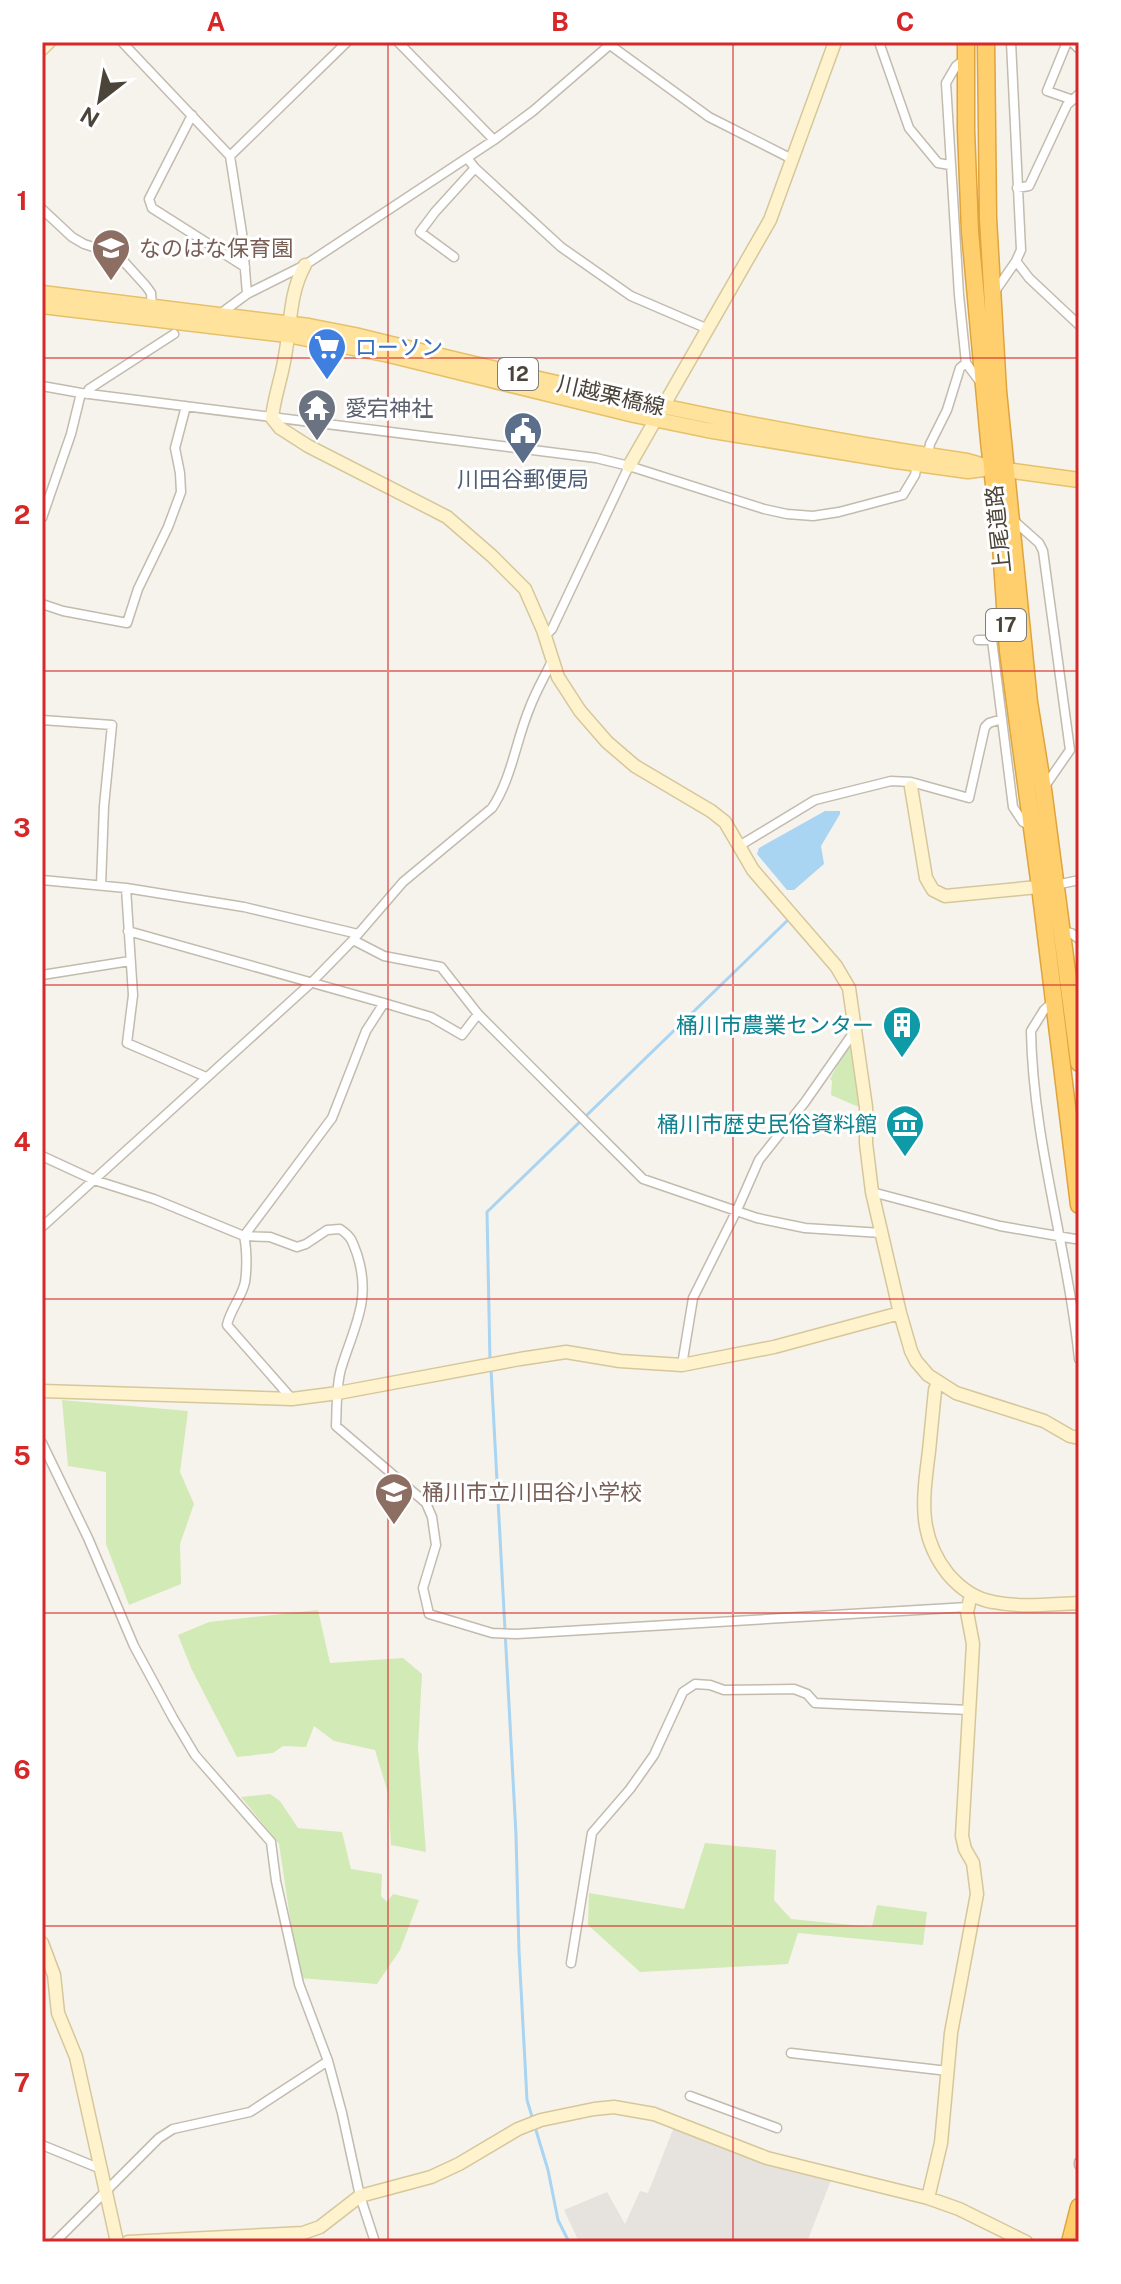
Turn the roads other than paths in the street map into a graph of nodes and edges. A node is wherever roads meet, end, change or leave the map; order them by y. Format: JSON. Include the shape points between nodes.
{"nodes":[{"id":1,"x":49,"y":42,"type":"edge"},
{"id":2,"x":122,"y":42,"type":"edge"},
{"id":3,"x":347,"y":42,"type":"edge"},
{"id":4,"x":398,"y":42,"type":"edge"},
{"id":5,"x":835,"y":42,"type":"edge"},
{"id":6,"x":879,"y":42,"type":"edge"},
{"id":7,"x":986,"y":42,"type":"edge"},
{"id":8,"x":1011,"y":42,"type":"edge"},
{"id":9,"x":1069,"y":42,"type":"edge"},
{"id":10,"x":611,"y":43,"type":"edge"},
{"id":11,"x":42,"y":49,"type":"edge"},
{"id":12,"x":1079,"y":49,"type":"edge"},
{"id":13,"x":966,"y":50,"type":"edge"},
{"id":14,"x":1076,"y":97,"type":"edge"},
{"id":15,"x":192,"y":115,"type":"junction"},
{"id":16,"x":494,"y":140,"type":"junction"},
{"id":17,"x":230,"y":156,"type":"junction"},
{"id":18,"x":467,"y":158,"type":"junction"},
{"id":19,"x":792,"y":159,"type":"junction"},
{"id":20,"x":950,"y":165,"type":"junction"},
{"id":21,"x":475,"y":168,"type":"junction"},
{"id":22,"x":1017,"y":188,"type":"junction"},
{"id":23,"x":42,"y":209,"type":"edge"},
{"id":24,"x":454,"y":257,"type":"dead end"},
{"id":25,"x":1016,"y":261,"type":"junction"},
{"id":26,"x":305,"y":265,"type":"junction"},
{"id":27,"x":245,"y":267,"type":"junction"},
{"id":28,"x":42,"y":293,"type":"edge"},
{"id":29,"x":247,"y":294,"type":"junction"},
{"id":30,"x":993,"y":294,"type":"junction"},
{"id":31,"x":42,"y":306,"type":"edge"},
{"id":32,"x":152,"y":307,"type":"junction"},
{"id":33,"x":219,"y":315,"type":"junction"},
{"id":34,"x":1079,"y":325,"type":"edge"},
{"id":35,"x":288,"y":329,"type":"junction"},
{"id":36,"x":708,"y":329,"type":"junction"},
{"id":37,"x":174,"y":334,"type":"dead end"},
{"id":38,"x":966,"y":363,"type":"junction"},
{"id":39,"x":42,"y":386,"type":"edge"},
{"id":40,"x":983,"y":387,"type":"junction"},
{"id":41,"x":84,"y":394,"type":"junction"},
{"id":42,"x":186,"y":406,"type":"junction"},
{"id":43,"x":659,"y":413,"type":"junction"},
{"id":44,"x":272,"y":418,"type":"junction"},
{"id":45,"x":923,"y":460,"type":"junction"},
{"id":46,"x":629,"y":466,"type":"junction"},
{"id":47,"x":999,"y":469,"type":"junction"},
{"id":48,"x":1079,"y":480,"type":"edge"},
{"id":49,"x":43,"y":514,"type":"edge"},
{"id":50,"x":1012,"y":518,"type":"junction"},
{"id":51,"x":42,"y":604,"type":"edge"},
{"id":52,"x":1006,"y":621,"type":"junction"},
{"id":53,"x":545,"y":636,"type":"junction"},
{"id":54,"x":978,"y":640,"type":"dead end"},
{"id":55,"x":992,"y":640,"type":"junction"},
{"id":56,"x":552,"y":661,"type":"junction"},
{"id":57,"x":1002,"y":719,"type":"junction"},
{"id":58,"x":42,"y":720,"type":"edge"},
{"id":59,"x":911,"y":787,"type":"dead end"},
{"id":60,"x":1043,"y":789,"type":"junction"},
{"id":61,"x":1031,"y":825,"type":"junction"},
{"id":62,"x":739,"y":846,"type":"junction"},
{"id":63,"x":42,"y":880,"type":"edge"},
{"id":64,"x":1079,"y":880,"type":"edge"},
{"id":65,"x":101,"y":885,"type":"junction"},
{"id":66,"x":1048,"y":886,"type":"junction"},
{"id":67,"x":126,"y":888,"type":"junction"},
{"id":68,"x":128,"y":931,"type":"junction"},
{"id":69,"x":1061,"y":931,"type":"junction"},
{"id":70,"x":356,"y":937,"type":"junction"},
{"id":71,"x":1079,"y":939,"type":"edge"},
{"id":72,"x":130,"y":961,"type":"junction"},
{"id":73,"x":42,"y":975,"type":"edge"},
{"id":74,"x":311,"y":983,"type":"junction"},
{"id":75,"x":1053,"y":1002,"type":"junction"},
{"id":76,"x":384,"y":1003,"type":"junction"},
{"id":77,"x":478,"y":1014,"type":"junction"},
{"id":78,"x":856,"y":1028,"type":"junction"},
{"id":79,"x":1079,"y":1063,"type":"edge"},
{"id":80,"x":206,"y":1077,"type":"junction"},
{"id":81,"x":42,"y":1156,"type":"edge"},
{"id":82,"x":94,"y":1180,"type":"junction"},
{"id":83,"x":872,"y":1192,"type":"junction"},
{"id":84,"x":1079,"y":1205,"type":"edge"},
{"id":85,"x":737,"y":1210,"type":"junction"},
{"id":86,"x":42,"y":1227,"type":"edge"},
{"id":87,"x":881,"y":1233,"type":"junction"},
{"id":88,"x":244,"y":1236,"type":"junction"},
{"id":89,"x":1059,"y":1237,"type":"junction"},
{"id":90,"x":1075,"y":1239,"type":"dead end"},
{"id":91,"x":900,"y":1313,"type":"junction"},
{"id":92,"x":1079,"y":1359,"type":"edge"},
{"id":93,"x":682,"y":1365,"type":"junction"},
{"id":94,"x":938,"y":1382,"type":"junction"},
{"id":95,"x":42,"y":1391,"type":"edge"},
{"id":96,"x":338,"y":1393,"type":"junction"},
{"id":97,"x":292,"y":1399,"type":"junction"},
{"id":98,"x":1079,"y":1438,"type":"edge"},
{"id":99,"x":42,"y":1443,"type":"edge"},
{"id":100,"x":969,"y":1601,"type":"junction"},
{"id":101,"x":1079,"y":1603,"type":"edge"},
{"id":102,"x":969,"y":1710,"type":"junction"},
{"id":103,"x":42,"y":1943,"type":"edge"},
{"id":104,"x":571,"y":1963,"type":"dead end"},
{"id":105,"x":791,"y":2053,"type":"dead end"},
{"id":106,"x":328,"y":2061,"type":"junction"},
{"id":107,"x":948,"y":2071,"type":"junction"},
{"id":108,"x":690,"y":2096,"type":"dead end"},
{"id":109,"x":777,"y":2128,"type":"dead end"},
{"id":110,"x":42,"y":2145,"type":"edge"},
{"id":111,"x":101,"y":2169,"type":"junction"},
{"id":112,"x":106,"y":2192,"type":"junction"},
{"id":113,"x":360,"y":2196,"type":"junction"},
{"id":114,"x":928,"y":2198,"type":"junction"},
{"id":115,"x":1079,"y":2207,"type":"edge"},
{"id":116,"x":55,"y":2242,"type":"edge"},
{"id":117,"x":117,"y":2242,"type":"edge"},
{"id":118,"x":128,"y":2242,"type":"edge"},
{"id":119,"x":375,"y":2242,"type":"edge"},
{"id":120,"x":1026,"y":2242,"type":"edge"},
{"id":121,"x":1070,"y":2242,"type":"edge"}],
"edges":[{"from":1,"to":11,"type":"street"},
{"from":2,"to":15,"type":"street"},
{"from":3,"to":17,"type":"street"},
{"from":4,"to":16,"type":"street"},
{"from":5,"to":19,"type":"street"},
{"from":6,"to":20,"type":"street","via":[[909,128],[938,163]]},
{"from":7,"to":30,"type":"highway","name":"上尾道路","number":"17"},
{"from":8,"to":22,"type":"street"},
{"from":9,"to":12,"type":"street"},
{"from":9,"to":14,"type":"street","via":[[1047,91]]},
{"from":10,"to":16,"type":"street"},
{"from":10,"to":19,"type":"street","via":[[709,117]]},
{"from":13,"to":20,"type":"street","via":[[946,83]]},
{"from":13,"to":40,"type":"highway","name":"上尾道路","number":"17","via":[[970,232]]},
{"from":14,"to":22,"type":"street","via":[[1067,105],[1029,186]]},
{"from":15,"to":17,"type":"street"},
{"from":15,"to":27,"type":"street","via":[[149,199],[152,208]]},
{"from":16,"to":18,"type":"street"},
{"from":17,"to":27,"type":"street"},
{"from":18,"to":21,"type":"street"},
{"from":18,"to":26,"type":"street"},
{"from":19,"to":36,"type":"street","via":[[770,220]]},
{"from":20,"to":38,"type":"street"},
{"from":21,"to":24,"type":"street","via":[[420,232]]},
{"from":21,"to":36,"type":"street","via":[[561,247],[631,296]]},
{"from":22,"to":25,"type":"street","via":[[1021,250]]},
{"from":23,"to":32,"type":"street","via":[[72,237],[118,255],[151,293]]},
{"from":25,"to":30,"type":"street"},
{"from":25,"to":34,"type":"street"},
{"from":26,"to":29,"type":"street"},
{"from":26,"to":35,"type":"street"},
{"from":27,"to":29,"type":"street"},
{"from":28,"to":32,"type":"main road","name":"川越栗橋線","number":"12"},
{"from":29,"to":33,"type":"street"},
{"from":30,"to":47,"type":"highway","name":"上尾道路","number":"17"},
{"from":31,"to":35,"type":"main road","name":"川越栗橋線","number":"12"},
{"from":32,"to":33,"type":"main road","name":"川越栗橋線","number":"12"},
{"from":33,"to":35,"type":"main road","name":"川越栗橋線","number":"12"},
{"from":35,"to":43,"type":"main road","name":"川越栗橋線","number":"12"},
{"from":35,"to":44,"type":"street"},
{"from":36,"to":43,"type":"street"},
{"from":37,"to":41,"type":"street"},
{"from":38,"to":40,"type":"street"},
{"from":38,"to":45,"type":"street"},
{"from":39,"to":41,"type":"street"},
{"from":40,"to":47,"type":"highway","name":"上尾道路","number":"17"},
{"from":41,"to":42,"type":"street"},
{"from":41,"to":49,"type":"street"},
{"from":42,"to":44,"type":"street"},
{"from":42,"to":51,"type":"street","via":[[175,448],[181,492],[127,623]]},
{"from":43,"to":45,"type":"main road","name":"川越栗橋線","number":"12","via":[[768,441]]},
{"from":43,"to":46,"type":"street"},
{"from":44,"to":46,"type":"street","via":[[530,448]]},
{"from":44,"to":53,"type":"street","via":[[299,442],[459,526],[525,589]]},
{"from":45,"to":46,"type":"street","via":[[903,495],[813,516],[764,509]]},
{"from":45,"to":47,"type":"main road","name":"川越栗橋線","number":"12","via":[[968,471]]},
{"from":46,"to":53,"type":"street"},
{"from":47,"to":48,"type":"main road","name":"川越栗橋線","number":"12"},
{"from":47,"to":50,"type":"highway","name":"上尾道路","number":"17"},
{"from":47,"to":52,"type":"highway","name":"上尾道路","number":"17"},
{"from":50,"to":60,"type":"highway","name":"上尾道路","number":"17","via":[[1029,702]]},
{"from":50,"to":60,"type":"street","via":[[1043,551],[1070,750]]},
{"from":52,"to":55,"type":"street"},
{"from":52,"to":61,"type":"highway","name":"上尾道路","number":"17"},
{"from":53,"to":56,"type":"street"},
{"from":54,"to":55,"type":"street"},
{"from":55,"to":57,"type":"street"},
{"from":56,"to":62,"type":"street","via":[[580,711],[607,742],[635,766],[725,822]]},
{"from":56,"to":70,"type":"street","via":[[492,808],[403,882]]},
{"from":57,"to":61,"type":"street","via":[[1013,807]]},
{"from":57,"to":62,"type":"street","via":[[985,727],[969,798],[891,781],[815,800]]},
{"from":58,"to":65,"type":"street","via":[[112,725]]},
{"from":59,"to":66,"type":"street","via":[[924,872],[933,890],[951,897]]},
{"from":60,"to":66,"type":"highway","name":"上尾道路","number":"17"},
{"from":61,"to":66,"type":"highway","name":"上尾道路","number":"17"},
{"from":62,"to":78,"type":"street","via":[[753,870],[842,975]]},
{"from":63,"to":65,"type":"street"},
{"from":64,"to":66,"type":"street"},
{"from":65,"to":67,"type":"street"},
{"from":66,"to":69,"type":"highway","name":"上尾道路","number":"17"},
{"from":66,"to":75,"type":"highway","name":"上尾道路","number":"17"},
{"from":67,"to":68,"type":"street"},
{"from":67,"to":70,"type":"street","via":[[244,907]]},
{"from":68,"to":72,"type":"street"},
{"from":68,"to":74,"type":"street"},
{"from":69,"to":71,"type":"street"},
{"from":69,"to":79,"type":"highway","name":"上尾道路","number":"17"},
{"from":70,"to":74,"type":"street"},
{"from":70,"to":77,"type":"street","via":[[384,956],[441,967]]},
{"from":72,"to":73,"type":"street"},
{"from":72,"to":80,"type":"street","via":[[133,995],[127,1043]]},
{"from":74,"to":76,"type":"street"},
{"from":74,"to":80,"type":"street"},
{"from":75,"to":84,"type":"highway","name":"上尾道路","number":"17"},
{"from":75,"to":89,"type":"street","via":[[1033,1025],[1032,1041],[1036,1104]]},
{"from":76,"to":77,"type":"street","via":[[431,1017],[462,1035]]},
{"from":76,"to":88,"type":"street","via":[[366,1031],[332,1118]]},
{"from":77,"to":85,"type":"street","via":[[643,1179]]},
{"from":78,"to":83,"type":"street"},
{"from":78,"to":85,"type":"street","via":[[759,1160]]},
{"from":80,"to":82,"type":"street"},
{"from":81,"to":82,"type":"street"},
{"from":82,"to":86,"type":"street"},
{"from":82,"to":88,"type":"street"},
{"from":83,"to":87,"type":"street"},
{"from":83,"to":89,"type":"street"},
{"from":85,"to":87,"type":"street","via":[[805,1228]]},
{"from":85,"to":93,"type":"street","via":[[693,1298]]},
{"from":87,"to":91,"type":"street"},
{"from":88,"to":96,"type":"street","via":[[270,1237],[297,1247],[327,1230],[340,1229],[351,1236],[364,1293]]},
{"from":88,"to":97,"type":"street","via":[[245,1284],[227,1325]]},
{"from":89,"to":90,"type":"street"},
{"from":89,"to":92,"type":"street"},
{"from":91,"to":93,"type":"street"},
{"from":91,"to":94,"type":"street","via":[[916,1361]]},
{"from":93,"to":96,"type":"street","via":[[566,1352]]},
{"from":94,"to":98,"type":"street"},
{"from":94,"to":100,"type":"street","via":[[924,1521],[935,1557]]},
{"from":95,"to":97,"type":"street"},
{"from":96,"to":97,"type":"street"},
{"from":96,"to":100,"type":"street","via":[[336,1426],[426,1503],[432,1517],[436,1545],[423,1588],[433,1616],[492,1633],[517,1634]]},
{"from":99,"to":106,"type":"street","via":[[134,1646],[173,1718],[195,1755],[271,1842],[299,1984]]},
{"from":100,"to":101,"type":"street"},
{"from":100,"to":102,"type":"street"},
{"from":102,"to":104,"type":"street","via":[[815,1703],[794,1689],[724,1690],[695,1684],[683,1692],[654,1755],[592,1833]]},
{"from":102,"to":107,"type":"street","via":[[962,1836],[977,1894]]},
{"from":103,"to":111,"type":"street","via":[[54,1975],[58,2013],[76,2057]]},
{"from":105,"to":107,"type":"street"},
{"from":106,"to":112,"type":"street","via":[[250,2112],[173,2129]]},
{"from":106,"to":113,"type":"street"},
{"from":107,"to":114,"type":"street","via":[[941,2143]]},
{"from":108,"to":109,"type":"street"},
{"from":110,"to":111,"type":"street"},
{"from":111,"to":112,"type":"street"},
{"from":112,"to":116,"type":"street"},
{"from":112,"to":117,"type":"street"},
{"from":113,"to":114,"type":"street","via":[[431,2177],[541,2120],[614,2107],[654,2114],[767,2158]]},
{"from":113,"to":118,"type":"street","via":[[320,2227],[303,2233]]},
{"from":113,"to":119,"type":"street"},
{"from":114,"to":120,"type":"street"},
{"from":115,"to":121,"type":"highway"}]}
